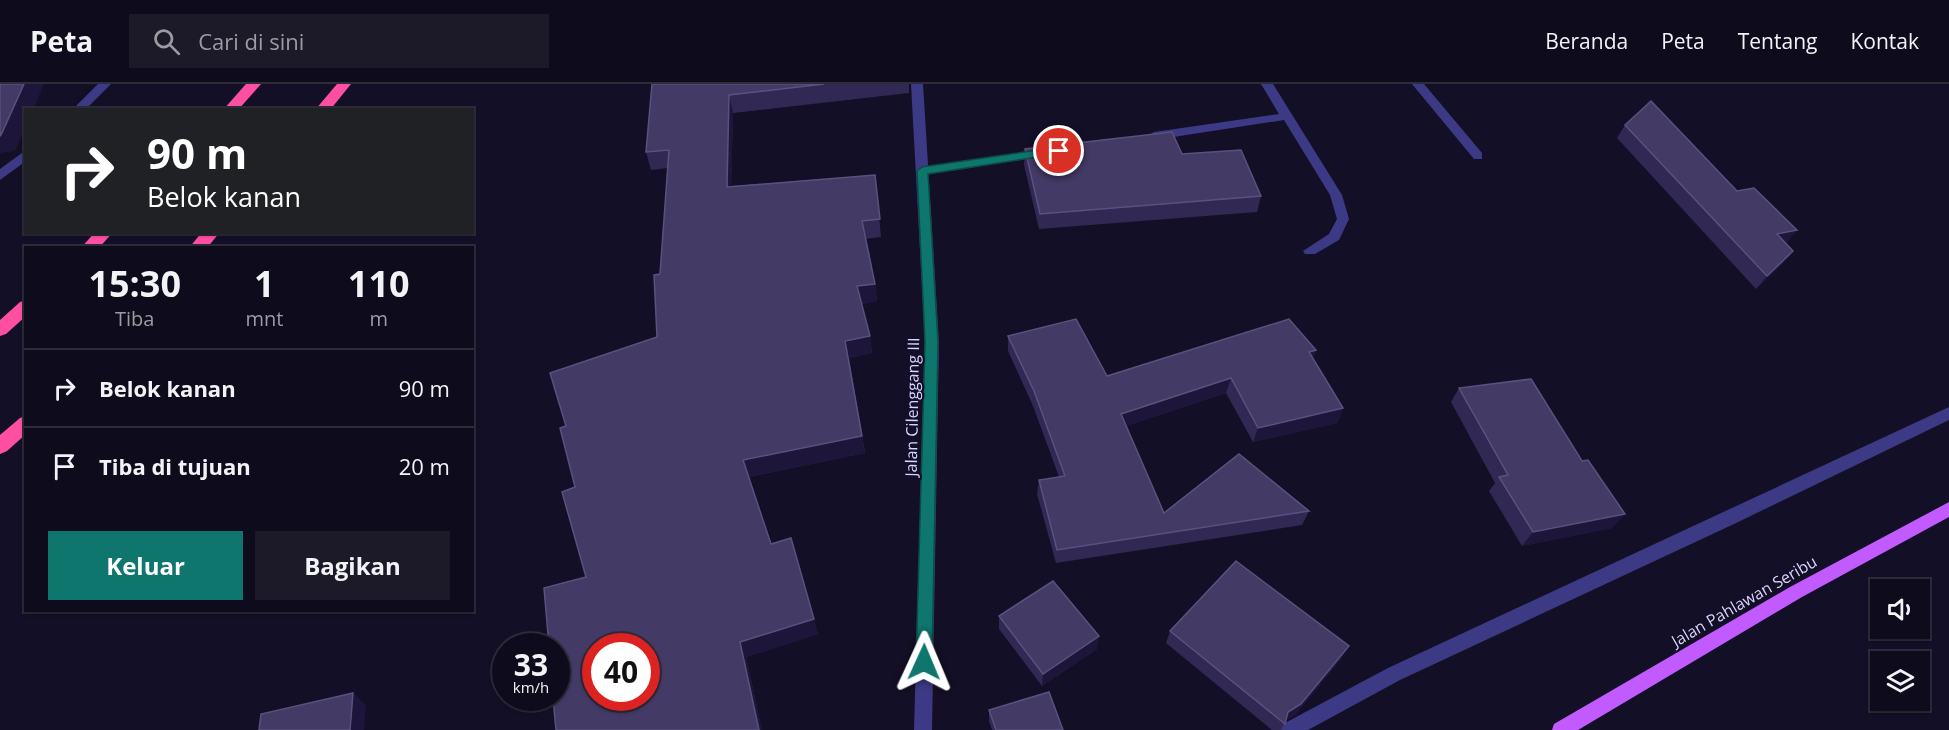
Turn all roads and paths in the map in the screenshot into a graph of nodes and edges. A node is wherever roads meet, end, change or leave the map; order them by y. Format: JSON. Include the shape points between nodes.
{"nodes":[{"id":1,"x":105,"y":84,"type":"edge"},
{"id":2,"x":254,"y":84,"type":"edge"},
{"id":3,"x":344,"y":84,"type":"edge"},
{"id":4,"x":917,"y":84,"type":"edge"},
{"id":5,"x":1267,"y":84,"type":"edge"},
{"id":6,"x":1418,"y":84,"type":"edge"},
{"id":7,"x":80,"y":108,"type":"edge"},
{"id":8,"x":232,"y":108,"type":"edge"},
{"id":9,"x":324,"y":108,"type":"edge"},
{"id":10,"x":1288,"y":116,"type":"junction"},
{"id":11,"x":1146,"y":138,"type":"edge"},
{"id":12,"x":1052,"y":152,"type":"edge"},
{"id":13,"x":24,"y":156,"type":"edge"},
{"id":14,"x":1478,"y":156,"type":"dead end"},
{"id":15,"x":922,"y":171,"type":"junction"},
{"id":16,"x":0,"y":176,"type":"edge"},
{"id":17,"x":103,"y":234,"type":"edge"},
{"id":18,"x":210,"y":234,"type":"edge"},
{"id":19,"x":91,"y":246,"type":"edge"},
{"id":20,"x":199,"y":246,"type":"edge"},
{"id":21,"x":1310,"y":251,"type":"dead end"},
{"id":22,"x":24,"y":308,"type":"edge"},
{"id":23,"x":0,"y":330,"type":"edge"},
{"id":24,"x":1949,"y":412,"type":"edge"},
{"id":25,"x":24,"y":425,"type":"edge"},
{"id":26,"x":0,"y":446,"type":"edge"},
{"id":27,"x":1949,"y":509,"type":"edge"},
{"id":28,"x":923,"y":730,"type":"edge"},
{"id":29,"x":1290,"y":730,"type":"edge"},
{"id":30,"x":1561,"y":730,"type":"edge"}],
"edges":[{"from":1,"to":7,"type":"street"},
{"from":2,"to":8,"type":"highway"},
{"from":3,"to":9,"type":"highway"},
{"from":4,"to":15,"type":"street","name":"Jalan Cilenggang III"},
{"from":5,"to":10,"type":"street"},
{"from":6,"to":14,"type":"street"},
{"from":10,"to":11,"type":"street"},
{"from":10,"to":21,"type":"street","via":[[1336,195],[1342,219],[1334,237]]},
{"from":12,"to":15,"type":"street"},
{"from":13,"to":16,"type":"street"},
{"from":15,"to":28,"type":"street","name":"Jalan Cilenggang III","via":[[932,342]]},
{"from":17,"to":19,"type":"highway"},
{"from":18,"to":20,"type":"highway"},
{"from":22,"to":23,"type":"highway"},
{"from":24,"to":29,"type":"street","via":[[1394,674]]},
{"from":25,"to":26,"type":"highway"},
{"from":27,"to":30,"type":"main road","name":"Jalan Pahlawan Seribu","via":[[1796,592]]}]}
